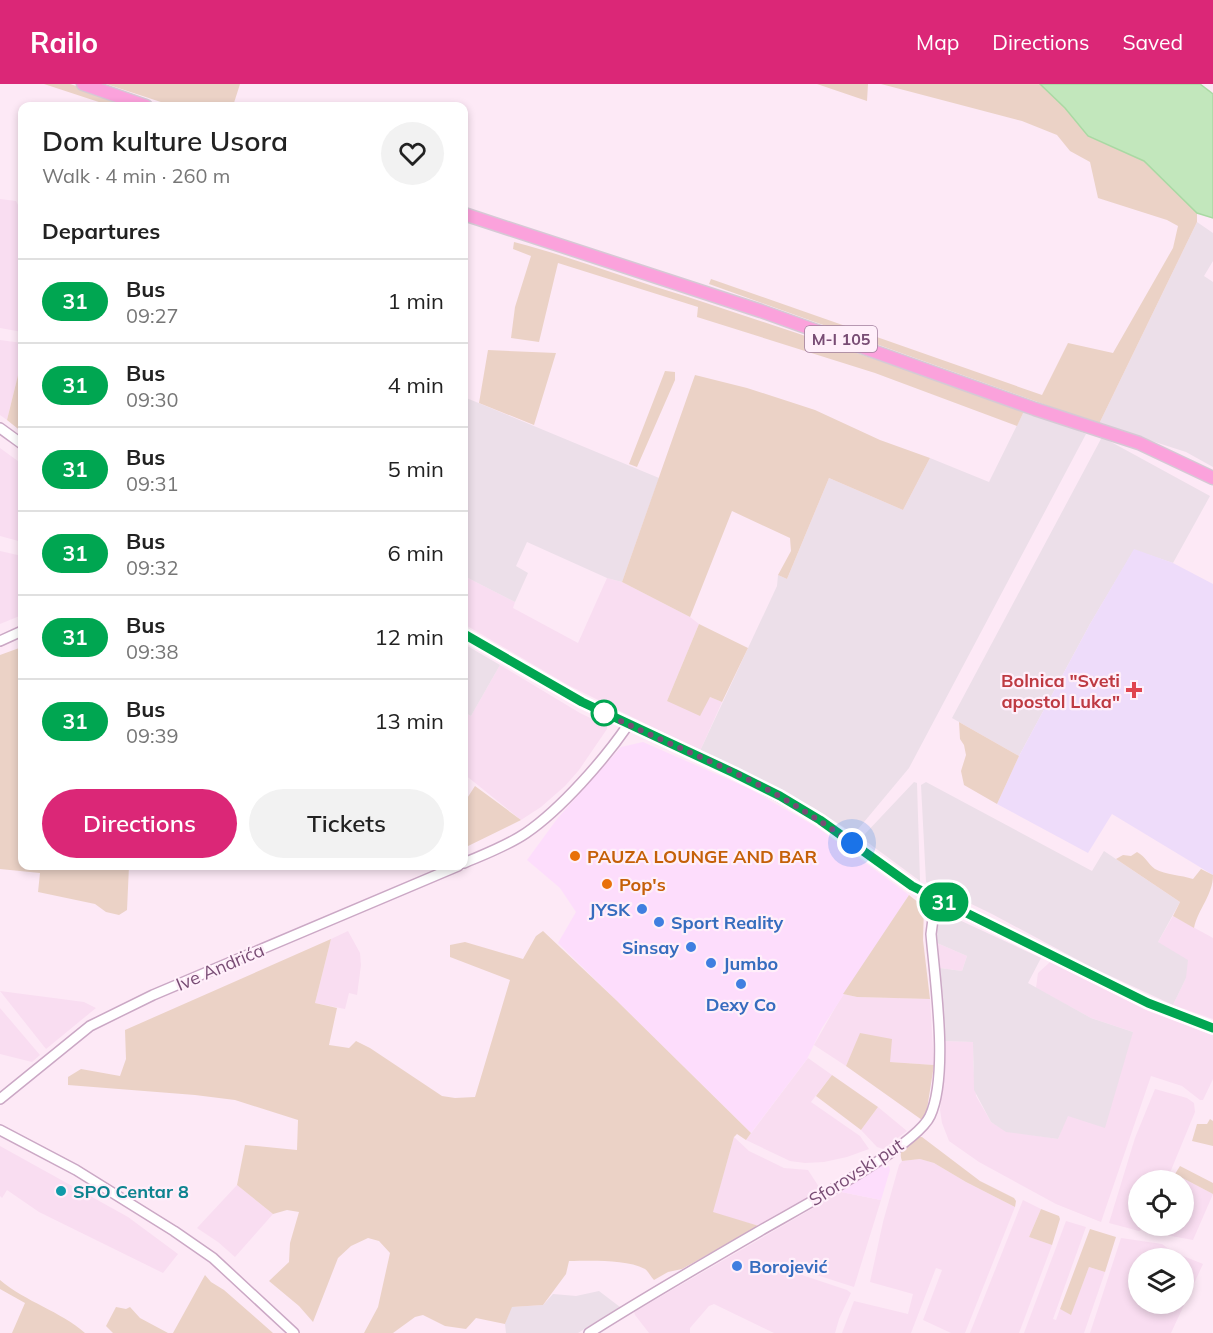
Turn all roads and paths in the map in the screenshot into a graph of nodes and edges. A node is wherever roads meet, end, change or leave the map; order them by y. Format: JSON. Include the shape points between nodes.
{"nodes":[{"id":1,"x":83,"y":84,"type":"edge"},
{"id":2,"x":135,"y":102,"type":"edge"},
{"id":3,"x":468,"y":215,"type":"edge"},
{"id":4,"x":0,"y":428,"type":"edge"},
{"id":5,"x":18,"y":441,"type":"edge"},
{"id":6,"x":1213,"y":478,"type":"edge"},
{"id":7,"x":18,"y":633,"type":"edge"},
{"id":8,"x":468,"y":636,"type":"edge"},
{"id":9,"x":0,"y":641,"type":"edge"},
{"id":10,"x":628,"y":725,"type":"junction"},
{"id":11,"x":468,"y":861,"type":"edge"},
{"id":12,"x":449,"y":870,"type":"edge"},
{"id":13,"x":940,"y":900,"type":"junction"},
{"id":14,"x":1213,"y":1028,"type":"edge"},
{"id":15,"x":0,"y":1099,"type":"edge"},
{"id":16,"x":0,"y":1131,"type":"edge"},
{"id":17,"x":294,"y":1333,"type":"edge"},
{"id":18,"x":589,"y":1333,"type":"edge"}],
"edges":[{"from":1,"to":2,"type":"main road"},
{"from":3,"to":6,"type":"main road","number":"M-I 105","via":[[761,311],[1139,443]]},
{"from":4,"to":5,"type":"street"},
{"from":7,"to":9,"type":"street"},
{"from":8,"to":10,"type":"street","via":[[560,691]]},
{"from":10,"to":11,"type":"street","via":[[590,774],[537,825]]},
{"from":10,"to":13,"type":"street","via":[[780,796],[912,886]]},
{"from":12,"to":15,"type":"street","name":"Ive Andrića","via":[[153,995],[90,1026]]},
{"from":13,"to":14,"type":"street","via":[[1148,1003]]},
{"from":13,"to":18,"type":"street","name":"Sforovski put","via":[[931,934],[939,1068],[934,1106],[922,1129],[838,1186]]},
{"from":16,"to":17,"type":"street","via":[[76,1170],[174,1231],[213,1258]]}]}
